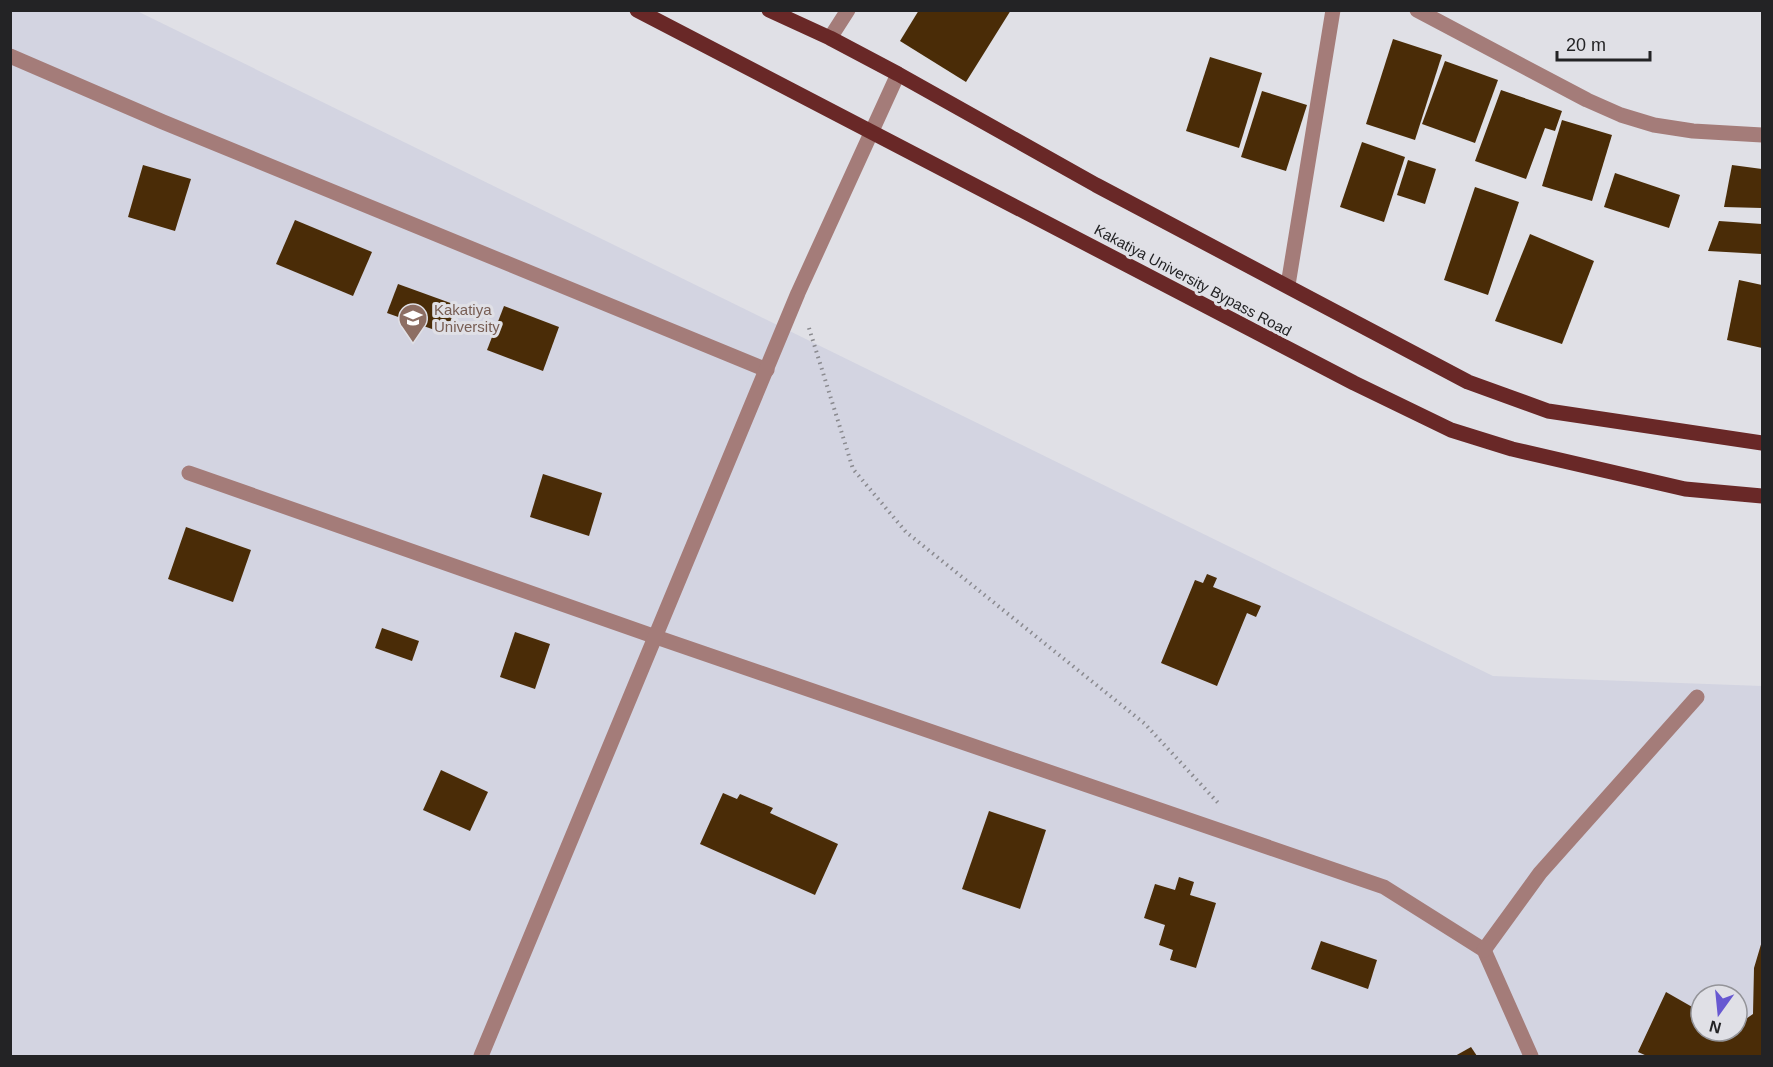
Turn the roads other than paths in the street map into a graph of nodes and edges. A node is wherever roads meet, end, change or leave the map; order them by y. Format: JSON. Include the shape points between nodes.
{"nodes":[{"id":1,"x":637,"y":10,"type":"edge"},
{"id":2,"x":769,"y":10,"type":"edge"},
{"id":3,"x":848,"y":10,"type":"edge"},
{"id":4,"x":1333,"y":10,"type":"edge"},
{"id":5,"x":1417,"y":10,"type":"edge"},
{"id":6,"x":830,"y":39,"type":"junction"},
{"id":7,"x":10,"y":56,"type":"edge"},
{"id":8,"x":898,"y":74,"type":"junction"},
{"id":9,"x":872,"y":133,"type":"junction"},
{"id":10,"x":1762,"y":135,"type":"edge"},
{"id":11,"x":1288,"y":285,"type":"junction"},
{"id":12,"x":766,"y":370,"type":"junction"},
{"id":13,"x":1762,"y":443,"type":"edge"},
{"id":14,"x":189,"y":473,"type":"dead end"},
{"id":15,"x":1762,"y":496,"type":"edge"},
{"id":16,"x":656,"y":637,"type":"junction"},
{"id":17,"x":1697,"y":697,"type":"dead end"},
{"id":18,"x":1484,"y":950,"type":"junction"},
{"id":19,"x":481,"y":1056,"type":"edge"},
{"id":20,"x":1531,"y":1056,"type":"edge"}],
"edges":[{"from":1,"to":9,"type":"main road","name":"Kakatiya University Bypass Road"},
{"from":2,"to":6,"type":"main road"},
{"from":3,"to":6,"type":"street"},
{"from":4,"to":11,"type":"street"},
{"from":5,"to":10,"type":"street","via":[[1620,115],[1694,131]]},
{"from":6,"to":8,"type":"main road"},
{"from":7,"to":12,"type":"street"},
{"from":8,"to":9,"type":"street"},
{"from":8,"to":11,"type":"main road","via":[[1096,185]]},
{"from":9,"to":12,"type":"street"},
{"from":9,"to":15,"type":"main road","name":"Kakatiya University Bypass Road","via":[[1451,430],[1512,449],[1685,489]]},
{"from":11,"to":13,"type":"main road","via":[[1468,382],[1548,411]]},
{"from":12,"to":16,"type":"street"},
{"from":14,"to":16,"type":"street"},
{"from":16,"to":18,"type":"street","via":[[1384,887]]},
{"from":16,"to":19,"type":"street"},
{"from":17,"to":18,"type":"street","via":[[1540,873]]},
{"from":18,"to":20,"type":"street"}]}
